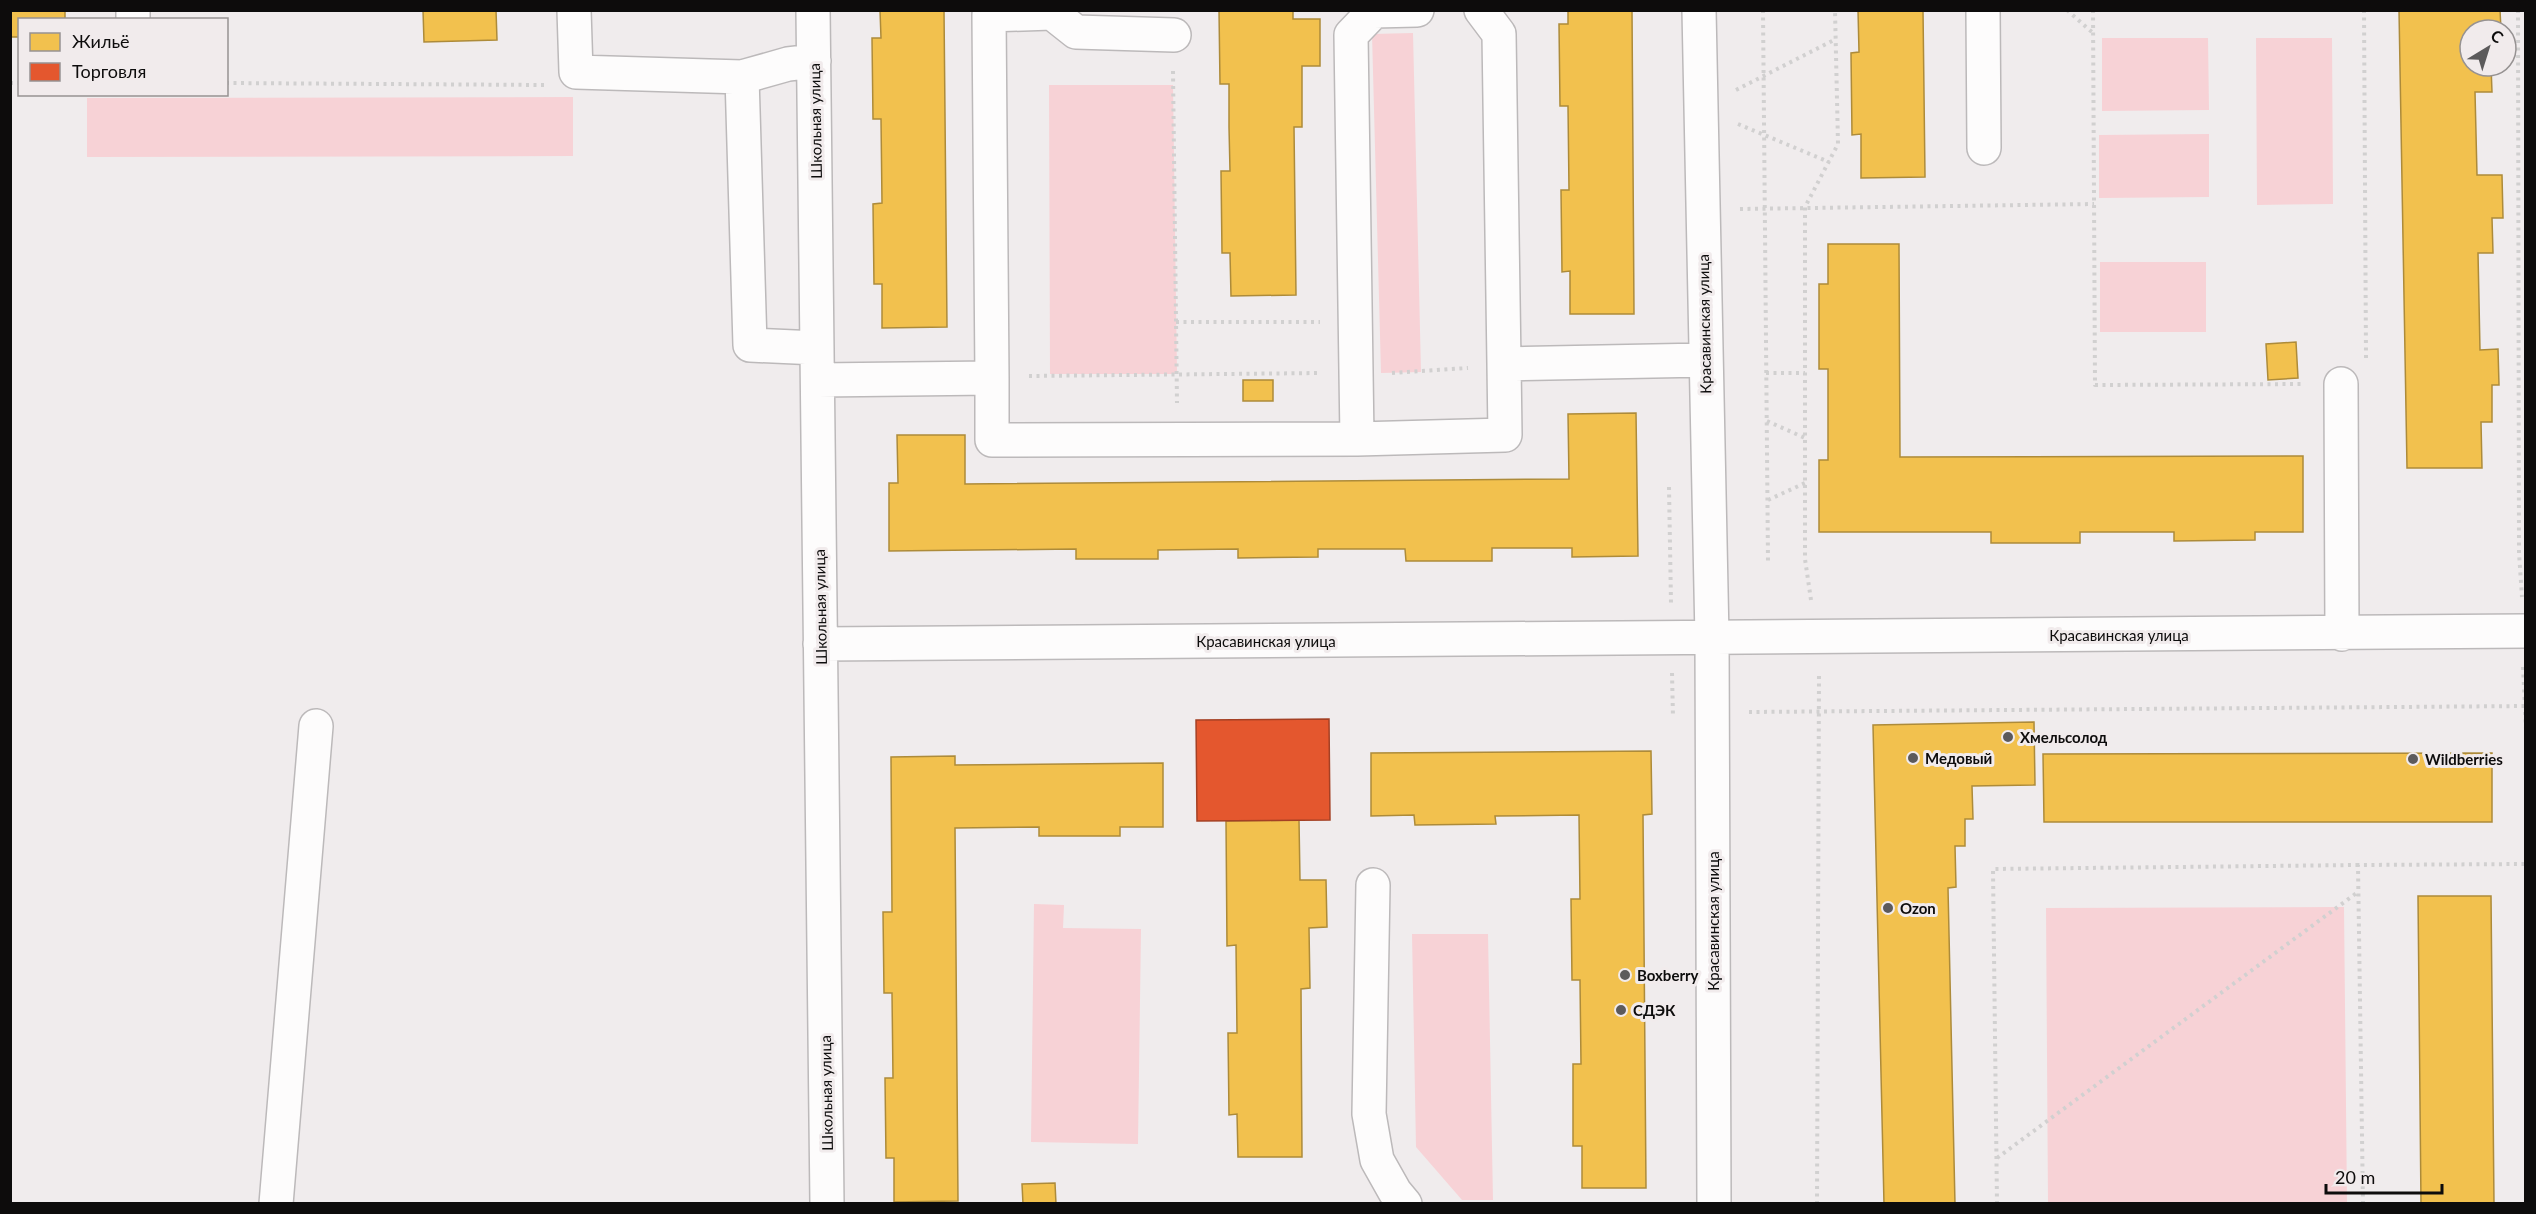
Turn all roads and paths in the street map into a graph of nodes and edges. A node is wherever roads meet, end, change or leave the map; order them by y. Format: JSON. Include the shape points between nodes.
{"nodes":[{"id":1,"x":574,"y":10,"type":"edge"},
{"id":2,"x":813,"y":10,"type":"edge"},
{"id":3,"x":1417,"y":10,"type":"edge"},
{"id":4,"x":1480,"y":10,"type":"edge"},
{"id":5,"x":1699,"y":10,"type":"edge"},
{"id":6,"x":1763,"y":10,"type":"edge"},
{"id":7,"x":1983,"y":10,"type":"edge"},
{"id":8,"x":2067,"y":10,"type":"edge"},
{"id":9,"x":2093,"y":10,"type":"edge"},
{"id":10,"x":2364,"y":10,"type":"edge"},
{"id":11,"x":2518,"y":10,"type":"edge"},
{"id":12,"x":2093,"y":33,"type":"junction"},
{"id":13,"x":1174,"y":35,"type":"joint"},
{"id":14,"x":1836,"y":39,"type":"dead end"},
{"id":15,"x":814,"y":61,"type":"junction"},
{"id":16,"x":576,"y":72,"type":"junction"},
{"id":17,"x":1764,"y":76,"type":"junction"},
{"id":18,"x":742,"y":77,"type":"junction"},
{"id":19,"x":228,"y":83,"type":"edge"},
{"id":20,"x":1700,"y":108,"type":"junction"},
{"id":21,"x":1764,"y":135,"type":"junction"},
{"id":22,"x":1984,"y":148,"type":"dead end"},
{"id":23,"x":1829,"y":162,"type":"dead end"},
{"id":24,"x":2094,"y":204,"type":"junction"},
{"id":25,"x":1764,"y":208,"type":"junction"},
{"id":26,"x":1702,"y":210,"type":"junction"},
{"id":27,"x":1329,"y":321,"type":"dead end"},
{"id":28,"x":1176,"y":322,"type":"junction"},
{"id":29,"x":1705,"y":360,"type":"junction"},
{"id":30,"x":818,"y":364,"type":"junction"},
{"id":31,"x":1504,"y":364,"type":"junction"},
{"id":32,"x":1356,"y":373,"type":"junction"},
{"id":33,"x":1766,"y":373,"type":"junction"},
{"id":34,"x":1805,"y":373,"type":"dead end"},
{"id":35,"x":1177,"y":374,"type":"junction"},
{"id":36,"x":992,"y":378,"type":"junction"},
{"id":37,"x":2341,"y":384,"type":"junction"},
{"id":38,"x":1767,"y":420,"type":"junction"},
{"id":39,"x":1805,"y":438,"type":"dead end"},
{"id":40,"x":1178,"y":439,"type":"junction"},
{"id":41,"x":1357,"y":439,"type":"junction"},
{"id":42,"x":1805,"y":483,"type":"dead end"},
{"id":43,"x":1767,"y":500,"type":"junction"},
{"id":44,"x":1768,"y":561,"type":"dead end"},
{"id":45,"x":2525,"y":630,"type":"edge"},
{"id":46,"x":2342,"y":634,"type":"junction"},
{"id":47,"x":1712,"y":638,"type":"junction"},
{"id":48,"x":820,"y":644,"type":"junction"},
{"id":49,"x":2524,"y":706,"type":"edge"},
{"id":50,"x":1712,"y":712,"type":"junction"},
{"id":51,"x":316,"y":726,"type":"dead end"},
{"id":52,"x":2526,"y":729,"type":"edge"},
{"id":53,"x":2526,"y":864,"type":"edge"},
{"id":54,"x":2358,"y":866,"type":"junction"},
{"id":55,"x":1373,"y":885,"type":"dead end"},
{"id":56,"x":2359,"y":891,"type":"junction"},
{"id":57,"x":1997,"y":1158,"type":"junction"},
{"id":58,"x":276,"y":1203,"type":"edge"},
{"id":59,"x":827,"y":1203,"type":"edge"},
{"id":60,"x":1406,"y":1203,"type":"edge"},
{"id":61,"x":1714,"y":1203,"type":"edge"},
{"id":62,"x":1997,"y":1203,"type":"edge"},
{"id":63,"x":2363,"y":1203,"type":"edge"}],
"edges":[{"from":1,"to":16,"type":"street"},
{"from":2,"to":15,"type":"street","name":"Школьная улица"},
{"from":3,"to":32,"type":"street","via":[[1374,11],[1352,35]]},
{"from":4,"to":31,"type":"street","via":[[1499,34]]},
{"from":5,"to":20,"type":"street","name":"Красавинская улица"},
{"from":6,"to":17,"type":"path"},
{"from":7,"to":22,"type":"street"},
{"from":8,"to":12,"type":"path"},
{"from":9,"to":12,"type":"path"},
{"from":10,"to":37,"type":"path","via":[[2367,383]]},
{"from":11,"to":45,"type":"path","via":[[2519,553]]},
{"from":12,"to":24,"type":"path"},
{"from":13,"to":28,"type":"path"},
{"from":13,"to":36,"type":"street","via":[[1076,32],[1052,13],[989,15]]},
{"from":14,"to":17,"type":"path"},
{"from":15,"to":18,"type":"street","via":[[788,63]]},
{"from":15,"to":30,"type":"street","name":"Школьная улица"},
{"from":16,"to":18,"type":"street"},
{"from":16,"to":19,"type":"path","via":[[558,85]]},
{"from":17,"to":20,"type":"path"},
{"from":17,"to":21,"type":"path"},
{"from":18,"to":30,"type":"street","via":[[750,345]]},
{"from":20,"to":21,"type":"path"},
{"from":20,"to":26,"type":"street","name":"Красавинская улица"},
{"from":21,"to":23,"type":"path"},
{"from":21,"to":25,"type":"path"},
{"from":24,"to":25,"type":"path"},
{"from":24,"to":37,"type":"path","via":[[2095,385]]},
{"from":25,"to":26,"type":"path"},
{"from":25,"to":33,"type":"path"},
{"from":26,"to":29,"type":"street","name":"Красавинская улица"},
{"from":27,"to":28,"type":"path"},
{"from":28,"to":35,"type":"path"},
{"from":29,"to":31,"type":"street"},
{"from":29,"to":47,"type":"street","name":"Красавинская улица"},
{"from":30,"to":36,"type":"street"},
{"from":30,"to":48,"type":"street","name":"Школьная улица"},
{"from":31,"to":32,"type":"path","via":[[1422,372]]},
{"from":31,"to":41,"type":"street","via":[[1505,435]]},
{"from":32,"to":35,"type":"path"},
{"from":32,"to":41,"type":"street"},
{"from":33,"to":34,"type":"path"},
{"from":33,"to":38,"type":"path"},
{"from":35,"to":36,"type":"path"},
{"from":35,"to":40,"type":"path"},
{"from":36,"to":40,"type":"street","via":[[992,440]]},
{"from":37,"to":46,"type":"street"},
{"from":38,"to":39,"type":"path"},
{"from":38,"to":43,"type":"path"},
{"from":40,"to":41,"type":"street"},
{"from":42,"to":43,"type":"path"},
{"from":43,"to":44,"type":"path"},
{"from":45,"to":46,"type":"street","name":"Красавинская улица"},
{"from":45,"to":49,"type":"path"},
{"from":46,"to":47,"type":"street","name":"Красавинская улица"},
{"from":47,"to":48,"type":"street","name":"Красавинская улица"},
{"from":47,"to":50,"type":"street","name":"Красавинская улица"},
{"from":48,"to":59,"type":"street","name":"Школьная улица"},
{"from":49,"to":50,"type":"path"},
{"from":49,"to":52,"type":"path"},
{"from":50,"to":61,"type":"street","name":"Красавинская улица"},
{"from":51,"to":58,"type":"street"},
{"from":53,"to":54,"type":"path"},
{"from":54,"to":56,"type":"path"},
{"from":54,"to":57,"type":"path","via":[[1994,869]]},
{"from":55,"to":60,"type":"street","via":[[1369,1114],[1377,1160]]},
{"from":56,"to":57,"type":"path"},
{"from":56,"to":63,"type":"path"},
{"from":57,"to":62,"type":"path"}]}
